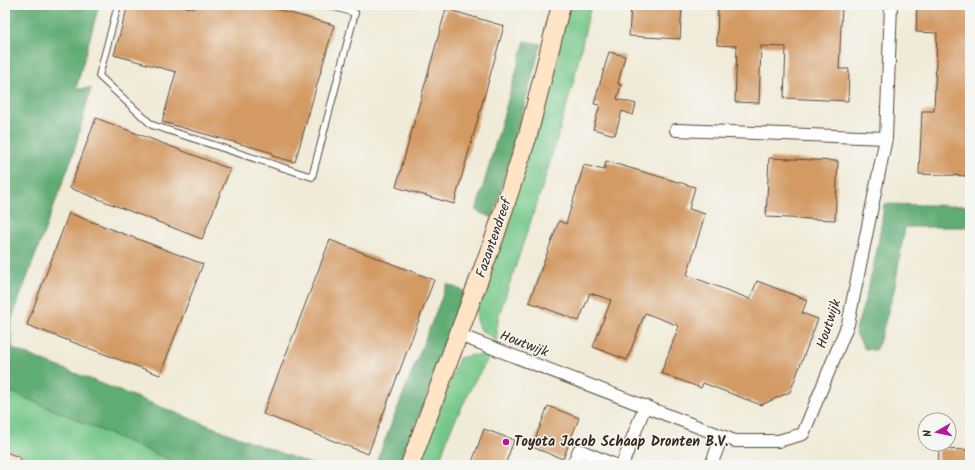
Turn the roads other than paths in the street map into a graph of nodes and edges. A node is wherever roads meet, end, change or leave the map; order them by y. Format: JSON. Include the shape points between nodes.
{"nodes":[{"id":1,"x":118,"y":5,"type":"edge"},
{"id":2,"x":328,"y":5,"type":"edge"},
{"id":3,"x":561,"y":5,"type":"edge"},
{"id":4,"x":891,"y":5,"type":"edge"},
{"id":5,"x":676,"y":130,"type":"dead end"},
{"id":6,"x":886,"y":138,"type":"junction"},
{"id":7,"x":459,"y":335,"type":"junction"},
{"id":8,"x":645,"y":406,"type":"junction"},
{"id":9,"x":722,"y":436,"type":"junction"},
{"id":10,"x":5,"y":462,"type":"edge"},
{"id":11,"x":13,"y":465,"type":"edge"},
{"id":12,"x":410,"y":465,"type":"edge"},
{"id":13,"x":573,"y":465,"type":"edge"},
{"id":14,"x":615,"y":465,"type":"edge"},
{"id":15,"x":622,"y":465,"type":"edge"},
{"id":16,"x":711,"y":465,"type":"edge"}],
"edges":[{"from":1,"to":2,"type":"lane","via":[[99,76],[152,125],[312,177],[355,13]]},
{"from":3,"to":7,"type":"street","name":"Fazantendreef","via":[[528,135]]},
{"from":4,"to":6,"type":"street","name":"Houtwijk"},
{"from":5,"to":6,"type":"street"},
{"from":6,"to":9,"type":"street","name":"Houtwijk","via":[[848,324],[803,434],[778,441],[734,441]]},
{"from":7,"to":8,"type":"street","name":"Houtwijk"},
{"from":7,"to":12,"type":"street","name":"Fazantendreef"},
{"from":8,"to":9,"type":"street","name":"Houtwijk"},
{"from":8,"to":15,"type":"street"},
{"from":9,"to":16,"type":"street"},
{"from":10,"to":11,"type":"street"},
{"from":13,"to":14,"type":"street","via":[[579,450]]}]}
